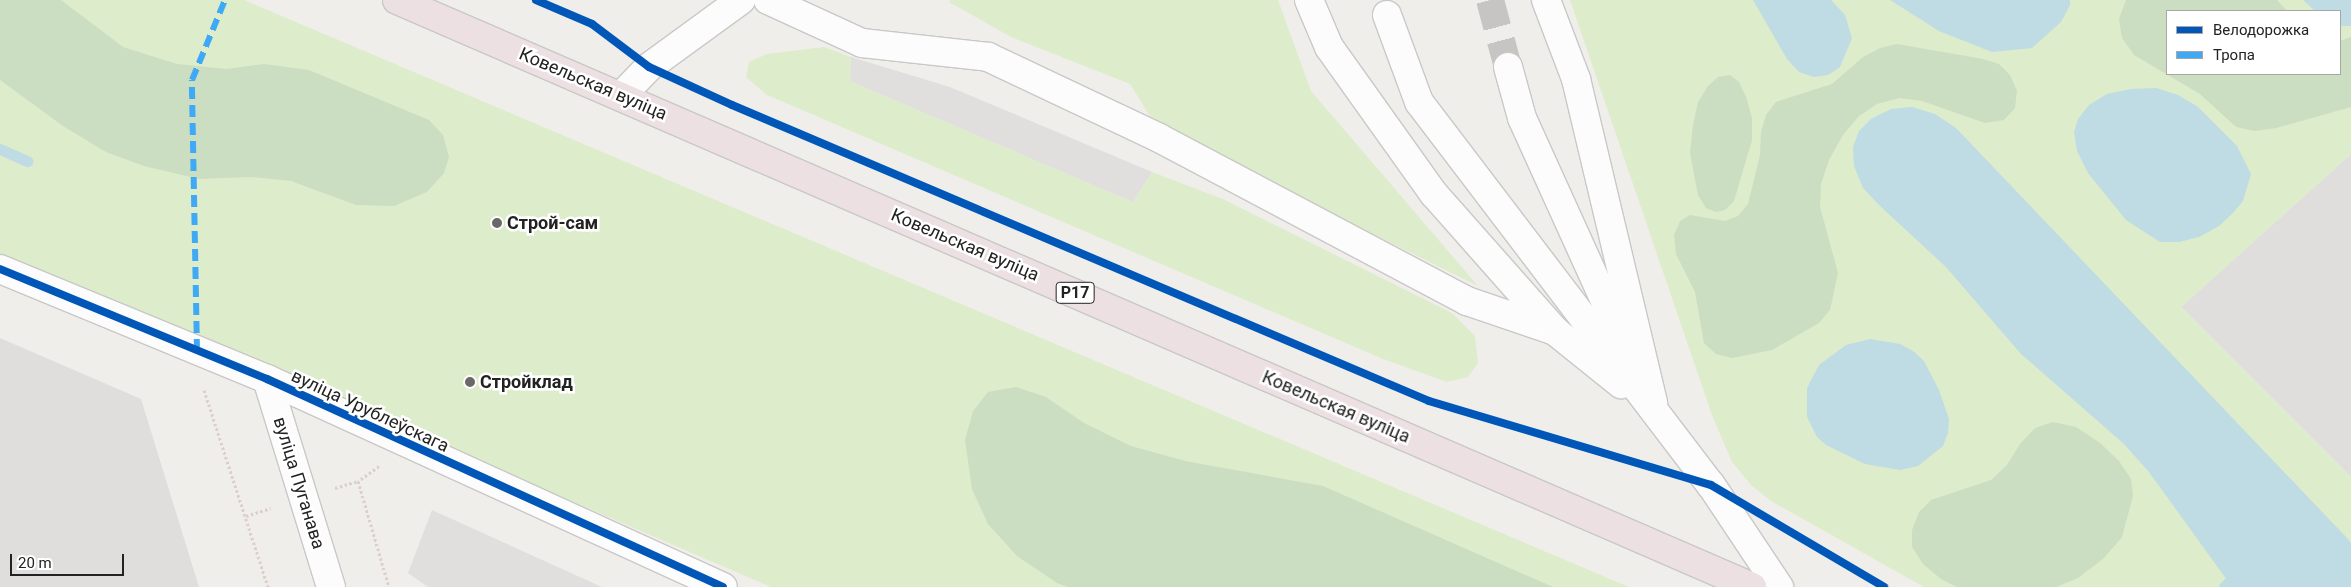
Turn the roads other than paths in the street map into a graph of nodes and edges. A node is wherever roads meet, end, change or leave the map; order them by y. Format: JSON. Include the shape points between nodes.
{"nodes":[{"id":1,"x":398,"y":0,"type":"edge"},
{"id":2,"x":740,"y":0,"type":"edge"},
{"id":3,"x":768,"y":0,"type":"edge"},
{"id":4,"x":1308,"y":0,"type":"edge"},
{"id":5,"x":1546,"y":0,"type":"edge"},
{"id":6,"x":1387,"y":15,"type":"dead end"},
{"id":7,"x":1508,"y":67,"type":"tunnel mouth"},
{"id":8,"x":621,"y":96,"type":"junction"},
{"id":9,"x":0,"y":269,"type":"edge"},
{"id":10,"x":1555,"y":331,"type":"junction"},
{"id":11,"x":266,"y":379,"type":"junction"},
{"id":12,"x":1655,"y":412,"type":"junction"},
{"id":13,"x":331,"y":587,"type":"edge"},
{"id":14,"x":723,"y":587,"type":"edge"},
{"id":15,"x":1752,"y":587,"type":"edge"},
{"id":16,"x":1779,"y":587,"type":"edge"}],
"edges":[{"from":1,"to":8,"type":"highway","name":"Ковельская вуліца","number":"Р17"},
{"from":2,"to":8,"type":"street","via":[[649,67]]},
{"from":3,"to":10,"type":"street","via":[[862,43],[988,57],[1159,138],[1467,301]]},
{"from":4,"to":10,"type":"street","via":[[1329,47],[1434,194]]},
{"from":5,"to":12,"type":"street","via":[[1576,79]]},
{"from":6,"to":12,"type":"street","via":[[1419,102]]},
{"from":7,"to":12,"type":"street","via":[[1522,118]]},
{"from":8,"to":15,"type":"highway","name":"Ковельская вуліца","number":"Р17"},
{"from":9,"to":11,"type":"street","name":"вуліца Урублеўскага"},
{"from":10,"to":12,"type":"street"},
{"from":11,"to":13,"type":"street","name":"вуліца Пуганава"},
{"from":11,"to":14,"type":"street","name":"вуліца Урублеўскага"},
{"from":12,"to":16,"type":"street","via":[[1711,485]]}]}
